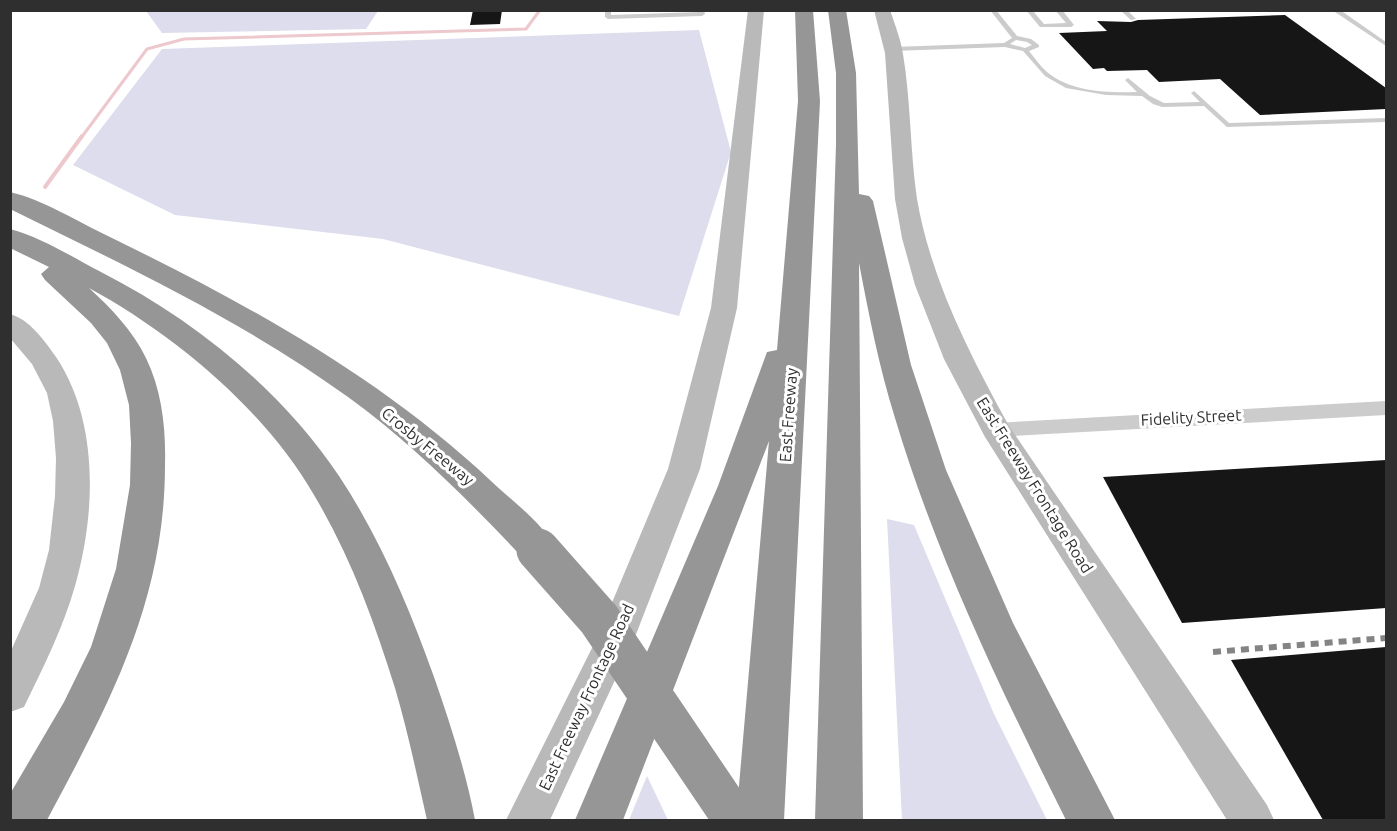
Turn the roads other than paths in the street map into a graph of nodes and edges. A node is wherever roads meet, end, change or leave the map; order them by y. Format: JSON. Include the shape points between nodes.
{"nodes":[{"id":1,"x":608,"y":10,"type":"edge"},
{"id":2,"x":701,"y":10,"type":"edge"},
{"id":3,"x":756,"y":10,"type":"edge"},
{"id":4,"x":804,"y":10,"type":"edge"},
{"id":5,"x":882,"y":10,"type":"edge"},
{"id":6,"x":993,"y":10,"type":"edge"},
{"id":7,"x":1029,"y":10,"type":"edge"},
{"id":8,"x":1058,"y":10,"type":"edge"},
{"id":9,"x":1123,"y":10,"type":"edge"},
{"id":10,"x":1335,"y":10,"type":"edge"},
{"id":11,"x":839,"y":14,"type":"edge"},
{"id":12,"x":1133,"y":19,"type":"dead end"},
{"id":13,"x":1015,"y":38,"type":"junction"},
{"id":14,"x":1386,"y":44,"type":"edge"},
{"id":15,"x":1005,"y":45,"type":"junction"},
{"id":16,"x":893,"y":49,"type":"junction"},
{"id":17,"x":1025,"y":50,"type":"junction"},
{"id":18,"x":1128,"y":80,"type":"dead end"},
{"id":19,"x":1194,"y":93,"type":"dead end"},
{"id":20,"x":1142,"y":94,"type":"junction"},
{"id":21,"x":1205,"y":104,"type":"junction"},
{"id":22,"x":1386,"y":120,"type":"edge"},
{"id":23,"x":847,"y":144,"type":"junction"},
{"id":24,"x":10,"y":199,"type":"edge"},
{"id":25,"x":10,"y":238,"type":"edge"},
{"id":26,"x":800,"y":243,"type":"junction"},
{"id":27,"x":10,"y":322,"type":"edge"},
{"id":28,"x":1386,"y":408,"type":"edge"},
{"id":29,"x":996,"y":430,"type":"junction"},
{"id":30,"x":10,"y":695,"type":"edge"},
{"id":31,"x":840,"y":732,"type":"junction"},
{"id":32,"x":22,"y":820,"type":"edge"},
{"id":33,"x":451,"y":820,"type":"edge"},
{"id":34,"x":528,"y":820,"type":"edge"},
{"id":35,"x":599,"y":820,"type":"edge"},
{"id":36,"x":735,"y":820,"type":"edge"},
{"id":37,"x":760,"y":820,"type":"edge"},
{"id":38,"x":839,"y":820,"type":"edge"},
{"id":39,"x":849,"y":820,"type":"edge"},
{"id":40,"x":1091,"y":820,"type":"edge"},
{"id":41,"x":1252,"y":820,"type":"edge"}],
"edges":[{"from":1,"to":2,"type":"lane","via":[[608,17],[702,14]]},
{"from":3,"to":34,"type":"main road","name":"East Freeway Frontage Road","via":[[724,308],[684,469],[616,637]]},
{"from":4,"to":26,"type":"highway","name":"East Freeway","via":[[810,83]]},
{"from":5,"to":16,"type":"main road","name":"East Freeway Frontage Road"},
{"from":6,"to":13,"type":"lane"},
{"from":7,"to":8,"type":"lane","via":[[1042,26],[1071,25]]},
{"from":9,"to":12,"type":"lane"},
{"from":10,"to":14,"type":"lane"},
{"from":11,"to":23,"type":"highway","via":[[846,74]]},
{"from":13,"to":15,"type":"lane"},
{"from":13,"to":17,"type":"lane","via":[[1036,43],[1035,48]]},
{"from":15,"to":16,"type":"lane"},
{"from":15,"to":17,"type":"lane"},
{"from":16,"to":29,"type":"main road","name":"East Freeway Frontage Road","via":[[906,199],[914,238],[958,359]]},
{"from":17,"to":20,"type":"lane","via":[[1054,79],[1101,94]]},
{"from":18,"to":20,"type":"lane"},
{"from":19,"to":21,"type":"lane"},
{"from":20,"to":21,"type":"lane","via":[[1158,105]]},
{"from":21,"to":22,"type":"lane","via":[[1227,125]]},
{"from":23,"to":31,"type":"highway"},
{"from":23,"to":40,"type":"highway","via":[[911,418],[990,617]]},
{"from":24,"to":36,"type":"highway","name":"Crosby Freeway","bridge":true,"via":[[220,304],[334,371],[433,447],[478,486],[599,619]]},
{"from":25,"to":32,"type":"highway","via":[[65,281],[116,335],[136,370],[146,415],[150,461],[143,525],[99,680]]},
{"from":25,"to":33,"type":"highway","via":[[162,320],[225,372],[282,429],[326,484],[357,539],[404,648],[433,739]]},
{"from":26,"to":35,"type":"highway","via":[[789,316],[766,403],[698,582]]},
{"from":26,"to":37,"type":"highway","name":"East Freeway"},
{"from":27,"to":30,"type":"main road","via":[[44,358],[65,404],[72,461],[66,551],[47,613]]},
{"from":28,"to":29,"type":"street","name":"Fidelity Street"},
{"from":29,"to":41,"type":"main road","name":"East Freeway Frontage Road"},
{"from":31,"to":38,"type":"highway"},
{"from":31,"to":39,"type":"highway"}]}
